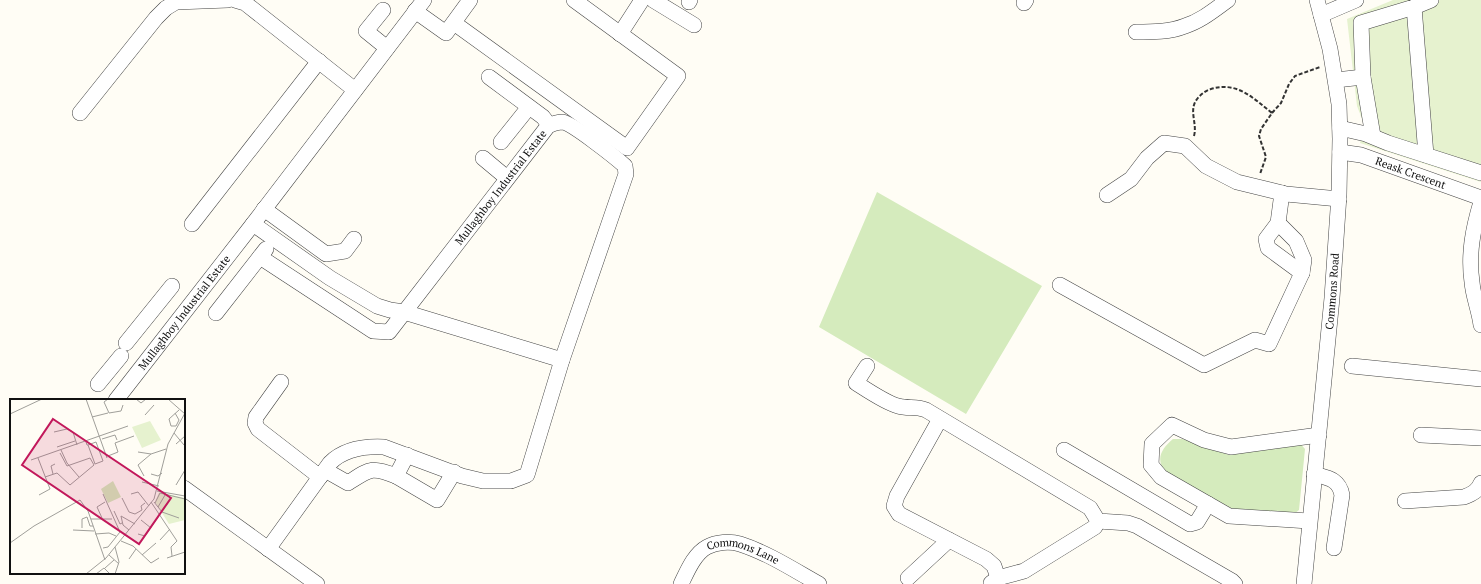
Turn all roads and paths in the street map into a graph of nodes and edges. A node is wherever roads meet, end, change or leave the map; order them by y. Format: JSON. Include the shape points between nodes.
{"nodes":[{"id":1,"x":228,"y":0,"type":"edge"},
{"id":2,"x":235,"y":0,"type":"edge"},
{"id":3,"x":470,"y":0,"type":"edge"},
{"id":4,"x":574,"y":0,"type":"edge"},
{"id":5,"x":642,"y":0,"type":"edge"},
{"id":6,"x":654,"y":0,"type":"edge"},
{"id":7,"x":1228,"y":0,"type":"edge"},
{"id":8,"x":1316,"y":0,"type":"edge"},
{"id":9,"x":1356,"y":0,"type":"edge"},
{"id":10,"x":1425,"y":2,"type":"edge"},
{"id":11,"x":419,"y":6,"type":"edge"},
{"id":12,"x":383,"y":10,"type":"dead end"},
{"id":13,"x":1321,"y":15,"type":"junction"},
{"id":14,"x":454,"y":23,"type":"junction"},
{"id":15,"x":694,"y":25,"type":"dead end"},
{"id":16,"x":1136,"y":32,"type":"dead end"},
{"id":17,"x":620,"y":34,"type":"junction"},
{"id":18,"x":387,"y":48,"type":"junction"},
{"id":19,"x":319,"y":61,"type":"junction"},
{"id":20,"x":1333,"y":63,"type":"junction"},
{"id":21,"x":489,"y":77,"type":"dead end"},
{"id":22,"x":1363,"y":77,"type":"junction"},
{"id":23,"x":1336,"y":80,"type":"junction"},
{"id":24,"x":355,"y":90,"type":"junction"},
{"id":25,"x":529,"y":107,"type":"junction"},
{"id":26,"x":80,"y":113,"type":"dead end"},
{"id":27,"x":1272,"y":113,"type":"junction"},
{"id":28,"x":549,"y":125,"type":"junction"},
{"id":29,"x":1340,"y":128,"type":"junction"},
{"id":30,"x":1373,"y":136,"type":"junction"},
{"id":31,"x":1191,"y":140,"type":"dead end"},
{"id":32,"x":501,"y":142,"type":"dead end"},
{"id":33,"x":1340,"y":152,"type":"junction"},
{"id":34,"x":1426,"y":155,"type":"junction"},
{"id":35,"x":483,"y":158,"type":"dead end"},
{"id":36,"x":1481,"y":174,"type":"edge"},
{"id":37,"x":1259,"y":177,"type":"dead end"},
{"id":38,"x":507,"y":178,"type":"junction"},
{"id":39,"x":1282,"y":193,"type":"junction"},
{"id":40,"x":1107,"y":195,"type":"dead end"},
{"id":41,"x":1339,"y":198,"type":"junction"},
{"id":42,"x":1481,"y":198,"type":"edge"},
{"id":43,"x":1481,"y":202,"type":"edge"},
{"id":44,"x":264,"y":208,"type":"junction"},
{"id":45,"x":1278,"y":223,"type":"junction"},
{"id":46,"x":192,"y":224,"type":"dead end"},
{"id":47,"x":253,"y":224,"type":"junction"},
{"id":48,"x":272,"y":238,"type":"junction"},
{"id":49,"x":354,"y":239,"type":"dead end"},
{"id":50,"x":260,"y":257,"type":"junction"},
{"id":51,"x":1302,"y":273,"type":"junction"},
{"id":52,"x":1060,"y":285,"type":"dead end"},
{"id":53,"x":172,"y":286,"type":"dead end"},
{"id":54,"x":159,"y":302,"type":"junction"},
{"id":55,"x":1479,"y":303,"type":"edge"},
{"id":56,"x":404,"y":312,"type":"junction"},
{"id":57,"x":216,"y":313,"type":"dead end"},
{"id":58,"x":180,"y":317,"type":"junction"},
{"id":59,"x":1481,"y":325,"type":"edge"},
{"id":60,"x":120,"y":355,"type":"junction"},
{"id":61,"x":562,"y":360,"type":"junction"},
{"id":62,"x":867,"y":366,"type":"dead end"},
{"id":63,"x":1352,"y":366,"type":"dead end"},
{"id":64,"x":1481,"y":379,"type":"edge"},
{"id":65,"x":131,"y":380,"type":"junction"},
{"id":66,"x":281,"y":382,"type":"dead end"},
{"id":67,"x":98,"y":384,"type":"dead end"},
{"id":68,"x":117,"y":399,"type":"edge"},
{"id":69,"x":940,"y":419,"type":"junction"},
{"id":70,"x":1319,"y":435,"type":"junction"},
{"id":71,"x":1421,"y":435,"type":"dead end"},
{"id":72,"x":1481,"y":438,"type":"edge"},
{"id":73,"x":1064,"y":450,"type":"dead end"},
{"id":74,"x":407,"y":455,"type":"junction"},
{"id":75,"x":454,"y":472,"type":"junction"},
{"id":76,"x":323,"y":473,"type":"junction"},
{"id":77,"x":1314,"y":474,"type":"junction"},
{"id":78,"x":396,"y":476,"type":"junction"},
{"id":79,"x":1481,"y":483,"type":"edge"},
{"id":80,"x":185,"y":489,"type":"edge"},
{"id":81,"x":1405,"y":501,"type":"dead end"},
{"id":82,"x":1208,"y":504,"type":"junction"},
{"id":83,"x":1098,"y":521,"type":"junction"},
{"id":84,"x":1310,"y":521,"type":"junction"},
{"id":85,"x":949,"y":540,"type":"junction"},
{"id":86,"x":1334,"y":548,"type":"dead end"},
{"id":87,"x":268,"y":549,"type":"junction"},
{"id":88,"x":908,"y":578,"type":"dead end"},
{"id":89,"x":994,"y":581,"type":"edge"},
{"id":90,"x":317,"y":584,"type":"edge"},
{"id":91,"x":681,"y":584,"type":"edge"},
{"id":92,"x":819,"y":584,"type":"edge"},
{"id":93,"x":1235,"y":584,"type":"edge"},
{"id":94,"x":1304,"y":584,"type":"edge"}],
"edges":[{"from":1,"to":26,"type":"street","via":[[176,2],[166,8]]},
{"from":2,"to":19,"type":"street","via":[[245,3]]},
{"from":3,"to":14,"type":"street"},
{"from":4,"to":17,"type":"street"},
{"from":5,"to":17,"type":"street"},
{"from":6,"to":15,"type":"street"},
{"from":7,"to":16,"type":"street","via":[[1200,20],[1185,27]]},
{"from":8,"to":13,"type":"street","name":"Commons Road"},
{"from":9,"to":13,"type":"street"},
{"from":10,"to":22,"type":"street","via":[[1361,23]]},
{"from":10,"to":34,"type":"street"},
{"from":11,"to":14,"type":"street","via":[[446,33]]},
{"from":11,"to":18,"type":"street","name":"Mullaghboy Industrial Estate"},
{"from":12,"to":18,"type":"street","via":[[366,31]]},
{"from":13,"to":20,"type":"street","name":"Commons Road"},
{"from":14,"to":17,"type":"street","via":[[627,148],[678,76]]},
{"from":18,"to":24,"type":"street","name":"Mullaghboy Industrial Estate"},
{"from":19,"to":24,"type":"street"},
{"from":19,"to":46,"type":"street"},
{"from":20,"to":23,"type":"street","name":"Commons Road"},
{"from":20,"to":27,"type":"path","via":[[1295,76],[1281,103]]},
{"from":21,"to":25,"type":"street"},
{"from":22,"to":23,"type":"street"},
{"from":22,"to":30,"type":"street"},
{"from":23,"to":29,"type":"street","name":"Commons Road"},
{"from":24,"to":44,"type":"street","name":"Mullaghboy Industrial Estate"},
{"from":25,"to":28,"type":"street"},
{"from":25,"to":32,"type":"street"},
{"from":27,"to":31,"type":"path","via":[[1254,98],[1233,87],[1205,90],[1194,105],[1196,126],[1195,136]]},
{"from":27,"to":37,"type":"path","via":[[1259,136],[1266,157]]},
{"from":28,"to":38,"type":"street","name":"Mullaghboy Industrial Estate"},
{"from":28,"to":61,"type":"street","name":"Mullaghboy Industrial Estate","via":[[563,122],[572,126],[616,158],[625,166],[626,174]]},
{"from":29,"to":30,"type":"street"},
{"from":29,"to":33,"type":"street","name":"Commons Road"},
{"from":30,"to":34,"type":"street"},
{"from":33,"to":41,"type":"street","name":"Commons Road"},
{"from":33,"to":42,"type":"street","name":"Reask Crescent","via":[[1361,155]]},
{"from":34,"to":36,"type":"street"},
{"from":35,"to":38,"type":"street"},
{"from":38,"to":56,"type":"street","name":"Mullaghboy Industrial Estate"},
{"from":39,"to":40,"type":"street","via":[[1237,182],[1206,166],[1185,146],[1164,143],[1147,158],[1131,179]]},
{"from":39,"to":41,"type":"street"},
{"from":39,"to":45,"type":"street"},
{"from":41,"to":70,"type":"street","name":"Commons Road"},
{"from":43,"to":55,"type":"street","via":[[1474,224],[1470,255],[1472,283]]},
{"from":44,"to":47,"type":"street","name":"Mullaghboy Industrial Estate"},
{"from":44,"to":49,"type":"street","via":[[326,254],[345,252]]},
{"from":45,"to":51,"type":"street","via":[[1296,241],[1304,260]]},
{"from":45,"to":51,"type":"street","via":[[1266,239],[1268,248]]},
{"from":47,"to":48,"type":"street"},
{"from":47,"to":58,"type":"street","name":"Mullaghboy Industrial Estate"},
{"from":48,"to":50,"type":"street"},
{"from":48,"to":56,"type":"street","via":[[330,278],[377,306]]},
{"from":50,"to":56,"type":"street","name":"Mullaghboy Industrial Estate","via":[[372,331],[389,332]]},
{"from":50,"to":57,"type":"street"},
{"from":51,"to":52,"type":"street","via":[[1268,344],[1255,340],[1204,365]]},
{"from":53,"to":54,"type":"street"},
{"from":54,"to":58,"type":"street"},
{"from":54,"to":60,"type":"street"},
{"from":55,"to":59,"type":"street"},
{"from":56,"to":61,"type":"street"},
{"from":58,"to":65,"type":"street","name":"Mullaghboy Industrial Estate"},
{"from":60,"to":65,"type":"street"},
{"from":60,"to":67,"type":"street"},
{"from":61,"to":75,"type":"street","name":"Mullaghboy Industrial Estate","via":[[527,475],[511,481],[483,481]]},
{"from":62,"to":69,"type":"street","via":[[856,383],[898,406],[917,407]]},
{"from":63,"to":64,"type":"street"},
{"from":65,"to":68,"type":"street","name":"Mullaghboy Industrial Estate"},
{"from":66,"to":76,"type":"street","via":[[256,417],[258,429]]},
{"from":69,"to":83,"type":"street","via":[[1090,508]]},
{"from":69,"to":85,"type":"street","via":[[897,496],[894,506],[899,514]]},
{"from":70,"to":77,"type":"street","name":"Commons Road"},
{"from":70,"to":82,"type":"street","via":[[1231,447],[1204,440],[1172,425],[1152,444],[1151,465],[1161,477]]},
{"from":71,"to":72,"type":"street"},
{"from":73,"to":82,"type":"street","via":[[1190,524],[1197,522]]},
{"from":74,"to":75,"type":"street","name":"Mullaghboy Industrial Estate"},
{"from":74,"to":76,"type":"street","name":"Mullaghboy Industrial Estate","via":[[384,446],[360,448],[338,456]]},
{"from":74,"to":78,"type":"street"},
{"from":75,"to":78,"type":"street","via":[[437,500]]},
{"from":76,"to":78,"type":"street","via":[[348,483],[368,470],[380,469]]},
{"from":76,"to":87,"type":"street","name":"Mullaghboy Industrial Estate"},
{"from":77,"to":84,"type":"street","name":"Commons Road"},
{"from":77,"to":86,"type":"street","via":[[1332,480],[1341,487]]},
{"from":79,"to":81,"type":"street","via":[[1473,493],[1464,497]]},
{"from":80,"to":87,"type":"street"},
{"from":82,"to":84,"type":"street","via":[[1229,516]]},
{"from":83,"to":89,"type":"street","via":[[1095,527],[1024,571]]},
{"from":83,"to":93,"type":"street","via":[[1137,526]]},
{"from":84,"to":94,"type":"street","name":"Commons Road"},
{"from":85,"to":88,"type":"street"},
{"from":85,"to":89,"type":"street","via":[[994,566]]},
{"from":87,"to":90,"type":"street"},
{"from":91,"to":92,"type":"street","name":"Commons Lane","via":[[694,559],[706,547],[722,542],[739,544],[774,559]]}]}
